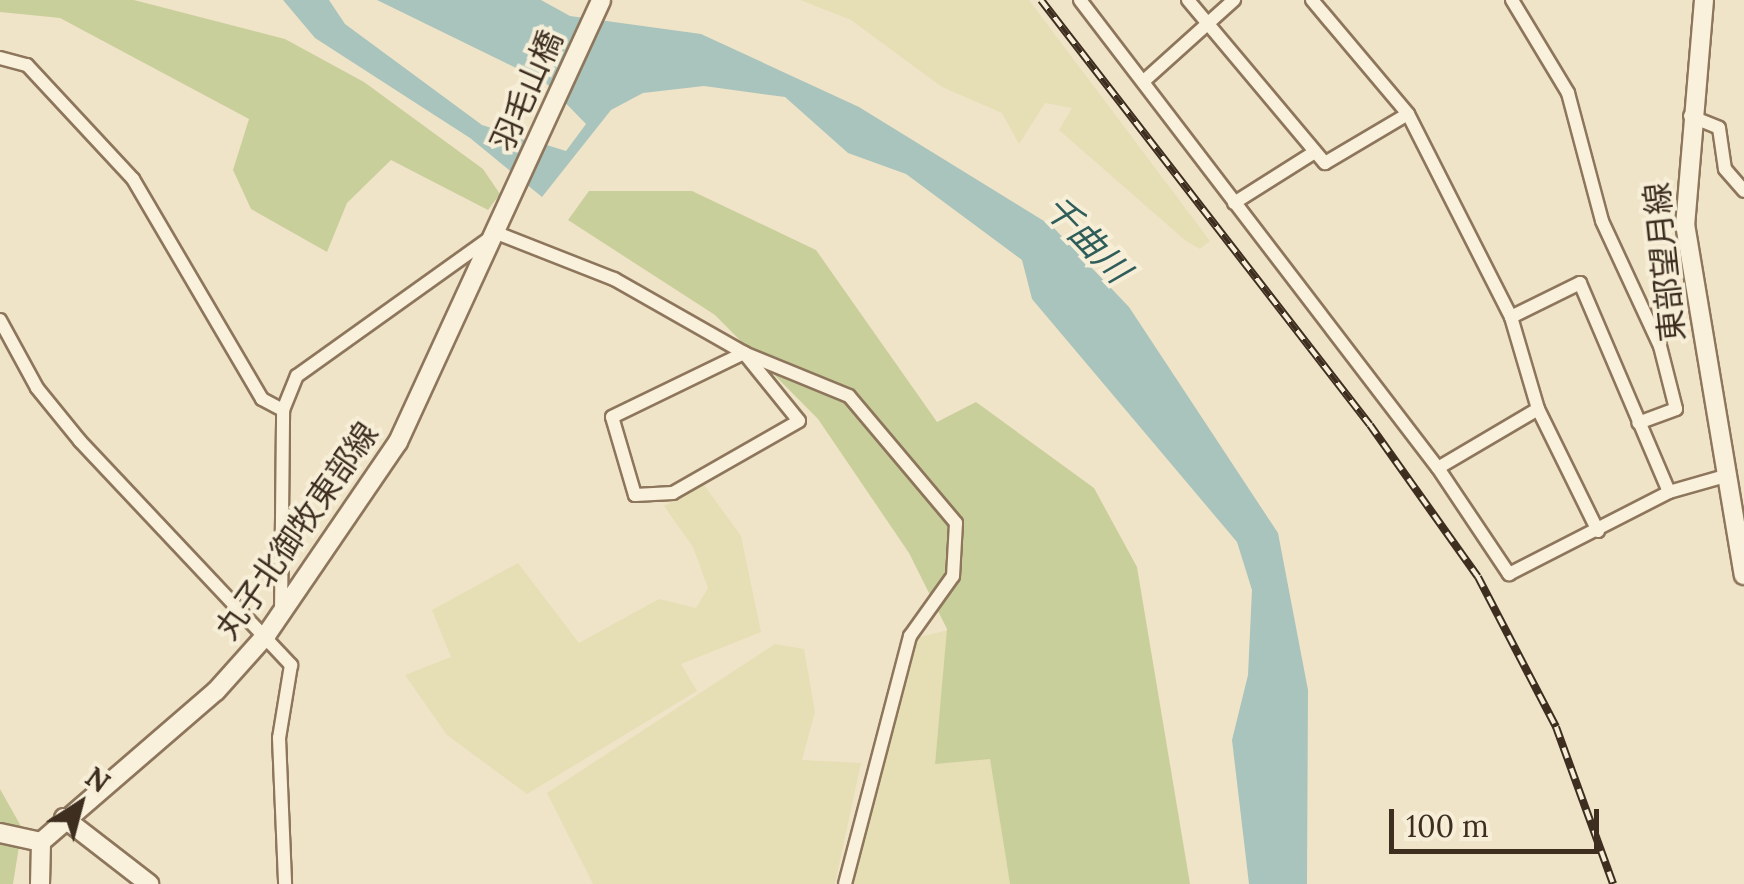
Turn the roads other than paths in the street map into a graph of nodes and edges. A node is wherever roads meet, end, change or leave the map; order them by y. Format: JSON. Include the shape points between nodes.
{"nodes":[{"id":1,"x":602,"y":0,"type":"edge"},
{"id":2,"x":1080,"y":0,"type":"edge"},
{"id":3,"x":1188,"y":0,"type":"edge"},
{"id":4,"x":1234,"y":0,"type":"edge"},
{"id":5,"x":1312,"y":0,"type":"edge"},
{"id":6,"x":1512,"y":0,"type":"edge"},
{"id":7,"x":1704,"y":0,"type":"edge"},
{"id":8,"x":1208,"y":24,"type":"junction"},
{"id":9,"x":0,"y":58,"type":"edge"},
{"id":10,"x":1146,"y":80,"type":"junction"},
{"id":11,"x":1408,"y":114,"type":"junction"},
{"id":12,"x":1688,"y":115,"type":"junction"},
{"id":13,"x":1313,"y":153,"type":"junction"},
{"id":14,"x":1744,"y":192,"type":"edge"},
{"id":15,"x":1234,"y":204,"type":"junction"},
{"id":16,"x":508,"y":206,"type":"joint"},
{"id":17,"x":497,"y":233,"type":"junction"},
{"id":18,"x":1511,"y":317,"type":"junction"},
{"id":19,"x":0,"y":320,"type":"edge"},
{"id":20,"x":744,"y":353,"type":"junction"},
{"id":21,"x":1538,"y":408,"type":"junction"},
{"id":22,"x":283,"y":410,"type":"junction"},
{"id":23,"x":1638,"y":423,"type":"junction"},
{"id":24,"x":1438,"y":468,"type":"junction"},
{"id":25,"x":1732,"y":488,"type":"edge"},
{"id":26,"x":1669,"y":492,"type":"junction"},
{"id":27,"x":1598,"y":531,"type":"junction"},
{"id":28,"x":1744,"y":574,"type":"edge"},
{"id":29,"x":281,"y":616,"type":"junction"},
{"id":30,"x":268,"y":634,"type":"junction"},
{"id":31,"x":64,"y":818,"type":"junction"},
{"id":32,"x":0,"y":833,"type":"edge"},
{"id":33,"x":42,"y":842,"type":"junction"},
{"id":34,"x":40,"y":884,"type":"edge"},
{"id":35,"x":149,"y":884,"type":"edge"},
{"id":36,"x":285,"y":884,"type":"edge"},
{"id":37,"x":845,"y":884,"type":"edge"}],
"edges":[{"from":1,"to":16,"type":"main road","name":"羽毛山橋"},
{"from":2,"to":10,"type":"street"},
{"from":3,"to":8,"type":"street"},
{"from":4,"to":8,"type":"street"},
{"from":5,"to":11,"type":"street"},
{"from":6,"to":23,"type":"street","via":[[1568,93],[1602,221],[1660,346],[1676,409]]},
{"from":7,"to":12,"type":"main road","name":"東部望月線"},
{"from":8,"to":10,"type":"street"},
{"from":8,"to":13,"type":"street"},
{"from":9,"to":22,"type":"street","via":[[27,65],[132,179],[262,399]]},
{"from":10,"to":15,"type":"street"},
{"from":11,"to":13,"type":"street","via":[[1325,162]]},
{"from":11,"to":18,"type":"street"},
{"from":12,"to":14,"type":"street","via":[[1718,128],[1724,169]]},
{"from":12,"to":25,"type":"main road","name":"東部望月線","via":[[1685,224]]},
{"from":13,"to":15,"type":"street"},
{"from":15,"to":24,"type":"street"},
{"from":16,"to":17,"type":"main road","name":"丸子北御牧東部線"},
{"from":17,"to":20,"type":"street","via":[[614,279]]},
{"from":17,"to":22,"type":"street","via":[[297,376]]},
{"from":17,"to":29,"type":"main road","name":"丸子北御牧東部線","via":[[398,442]]},
{"from":18,"to":21,"type":"street"},
{"from":18,"to":23,"type":"street","via":[[1580,283]]},
{"from":19,"to":30,"type":"street","via":[[30,376],[80,441]]},
{"from":20,"to":20,"type":"street","via":[[800,421],[673,493],[635,496],[612,417]]},
{"from":20,"to":37,"type":"street","via":[[849,396],[943,502],[959,532],[953,576],[910,636]]},
{"from":21,"to":24,"type":"street"},
{"from":21,"to":27,"type":"street"},
{"from":22,"to":29,"type":"street"},
{"from":23,"to":26,"type":"street"},
{"from":24,"to":27,"type":"street","via":[[1510,574]]},
{"from":25,"to":26,"type":"street"},
{"from":25,"to":28,"type":"main road","name":"東部望月線"},
{"from":26,"to":27,"type":"street"},
{"from":29,"to":30,"type":"main road","name":"丸子北御牧東部線"},
{"from":30,"to":31,"type":"main road","name":"丸子北御牧東部線","via":[[216,692]]},
{"from":30,"to":36,"type":"street","via":[[291,665],[279,738]]},
{"from":31,"to":33,"type":"main road","name":"丸子北御牧東部線"},
{"from":31,"to":35,"type":"main road"},
{"from":32,"to":33,"type":"main road"},
{"from":33,"to":34,"type":"main road"}]}
